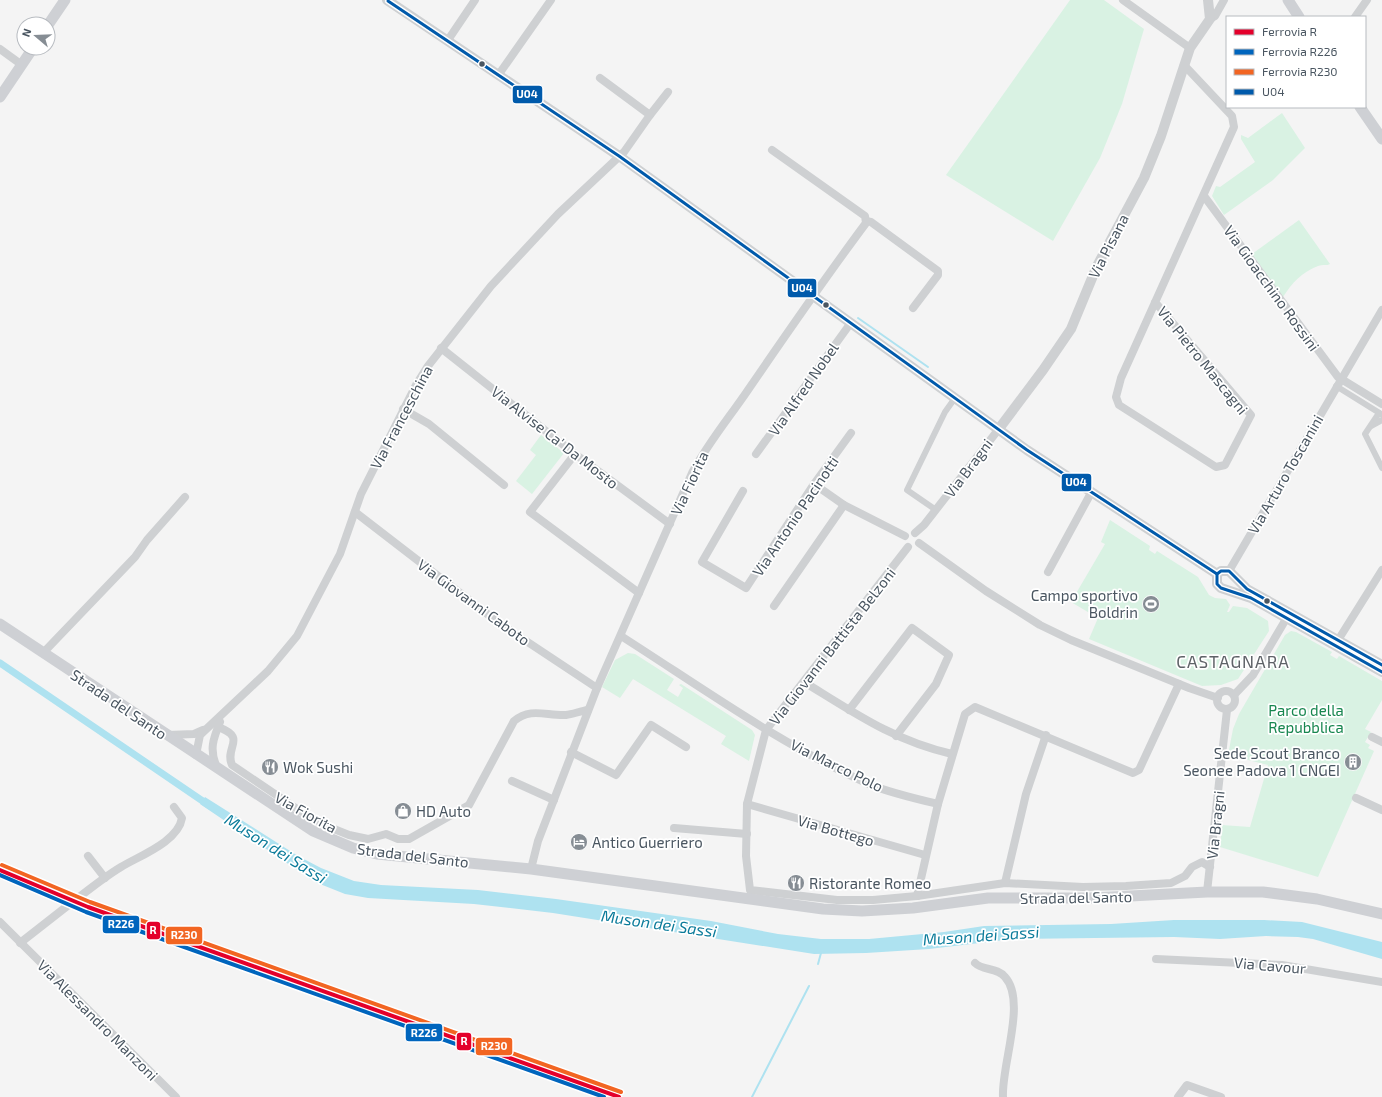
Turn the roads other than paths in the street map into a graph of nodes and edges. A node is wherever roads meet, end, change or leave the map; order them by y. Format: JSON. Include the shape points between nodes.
{"nodes":[{"id":1,"x":65,"y":0,"type":"edge"},
{"id":2,"x":387,"y":0,"type":"edge"},
{"id":3,"x":475,"y":0,"type":"edge"},
{"id":4,"x":551,"y":0,"type":"edge"},
{"id":5,"x":1122,"y":0,"type":"edge"},
{"id":6,"x":1208,"y":0,"type":"edge"},
{"id":7,"x":1224,"y":0,"type":"edge"},
{"id":8,"x":1288,"y":0,"type":"edge"},
{"id":9,"x":1367,"y":0,"type":"edge"},
{"id":10,"x":54,"y":16,"type":"edge"},
{"id":11,"x":1298,"y":16,"type":"edge"},
{"id":12,"x":1356,"y":16,"type":"edge"},
{"id":13,"x":1210,"y":19,"type":"junction"},
{"id":14,"x":448,"y":40,"type":"junction"},
{"id":15,"x":1190,"y":48,"type":"junction"},
{"id":16,"x":0,"y":49,"type":"edge"},
{"id":17,"x":28,"y":56,"type":"edge"},
{"id":18,"x":22,"y":64,"type":"junction"},
{"id":19,"x":1184,"y":65,"type":"junction"},
{"id":20,"x":499,"y":74,"type":"junction"},
{"id":21,"x":600,"y":78,"type":"dead end"},
{"id":22,"x":668,"y":92,"type":"dead end"},
{"id":23,"x":0,"y":97,"type":"edge"},
{"id":24,"x":1361,"y":108,"type":"edge"},
{"id":25,"x":650,"y":114,"type":"junction"},
{"id":26,"x":1382,"y":139,"type":"edge"},
{"id":27,"x":772,"y":150,"type":"dead end"},
{"id":28,"x":619,"y":156,"type":"junction"},
{"id":29,"x":1204,"y":196,"type":"junction"},
{"id":30,"x":866,"y":221,"type":"junction"},
{"id":31,"x":812,"y":296,"type":"junction"},
{"id":32,"x":1155,"y":302,"type":"junction"},
{"id":33,"x":913,"y":308,"type":"dead end"},
{"id":34,"x":1382,"y":310,"type":"edge"},
{"id":35,"x":850,"y":324,"type":"junction"},
{"id":36,"x":441,"y":348,"type":"junction"},
{"id":37,"x":1341,"y":378,"type":"junction"},
{"id":38,"x":1336,"y":386,"type":"junction"},
{"id":39,"x":955,"y":398,"type":"junction"},
{"id":40,"x":1382,"y":404,"type":"edge"},
{"id":41,"x":403,"y":409,"type":"junction"},
{"id":42,"x":1380,"y":414,"type":"edge"},
{"id":43,"x":1382,"y":420,"type":"edge"},
{"id":44,"x":1369,"y":427,"type":"junction"},
{"id":45,"x":998,"y":430,"type":"junction"},
{"id":46,"x":851,"y":433,"type":"dead end"},
{"id":47,"x":575,"y":454,"type":"junction"},
{"id":48,"x":756,"y":454,"type":"dead end"},
{"id":49,"x":1382,"y":468,"type":"edge"},
{"id":50,"x":814,"y":484,"type":"junction"},
{"id":51,"x":504,"y":485,"type":"dead end"},
{"id":52,"x":743,"y":491,"type":"dead end"},
{"id":53,"x":1091,"y":492,"type":"junction"},
{"id":54,"x":185,"y":497,"type":"dead end"},
{"id":55,"x":844,"y":505,"type":"junction"},
{"id":56,"x":936,"y":510,"type":"junction"},
{"id":57,"x":354,"y":512,"type":"junction"},
{"id":58,"x":670,"y":524,"type":"junction"},
{"id":59,"x":916,"y":533,"type":"junction"},
{"id":60,"x":905,"y":536,"type":"junction"},
{"id":61,"x":919,"y":544,"type":"junction"},
{"id":62,"x":908,"y":547,"type":"junction"},
{"id":63,"x":1382,"y":570,"type":"edge"},
{"id":64,"x":1048,"y":572,"type":"dead end"},
{"id":65,"x":1232,"y":573,"type":"junction"},
{"id":66,"x":1217,"y":574,"type":"junction"},
{"id":67,"x":1225,"y":588,"type":"junction"},
{"id":68,"x":639,"y":592,"type":"junction"},
{"id":69,"x":774,"y":606,"type":"dead end"},
{"id":70,"x":1288,"y":616,"type":"junction"},
{"id":71,"x":0,"y":624,"type":"edge"},
{"id":72,"x":620,"y":636,"type":"junction"},
{"id":73,"x":1337,"y":643,"type":"junction"},
{"id":74,"x":43,"y":653,"type":"junction"},
{"id":75,"x":1382,"y":665,"type":"edge"},
{"id":76,"x":1382,"y":672,"type":"edge"},
{"id":77,"x":804,"y":682,"type":"junction"},
{"id":78,"x":1179,"y":684,"type":"junction"},
{"id":79,"x":597,"y":688,"type":"junction"},
{"id":80,"x":1234,"y":695,"type":"junction"},
{"id":81,"x":1218,"y":698,"type":"junction"},
{"id":82,"x":230,"y":708,"type":"junction"},
{"id":83,"x":588,"y":710,"type":"junction"},
{"id":84,"x":849,"y":710,"type":"junction"},
{"id":85,"x":1227,"y":710,"type":"junction"},
{"id":86,"x":218,"y":727,"type":"junction"},
{"id":87,"x":207,"y":728,"type":"junction"},
{"id":88,"x":766,"y":730,"type":"junction"},
{"id":89,"x":166,"y":735,"type":"junction"},
{"id":90,"x":1046,"y":735,"type":"junction"},
{"id":91,"x":896,"y":736,"type":"junction"},
{"id":92,"x":1372,"y":737,"type":"dead end"},
{"id":93,"x":1382,"y":742,"type":"edge"},
{"id":94,"x":212,"y":743,"type":"junction"},
{"id":95,"x":686,"y":747,"type":"dead end"},
{"id":96,"x":571,"y":752,"type":"junction"},
{"id":97,"x":952,"y":754,"type":"junction"},
{"id":98,"x":196,"y":755,"type":"junction"},
{"id":99,"x":217,"y":768,"type":"junction"},
{"id":100,"x":512,"y":781,"type":"dead end"},
{"id":101,"x":1356,"y":798,"type":"dead end"},
{"id":102,"x":554,"y":800,"type":"junction"},
{"id":103,"x":747,"y":804,"type":"junction"},
{"id":104,"x":938,"y":804,"type":"junction"},
{"id":105,"x":174,"y":807,"type":"dead end"},
{"id":106,"x":1382,"y":810,"type":"edge"},
{"id":107,"x":674,"y":828,"type":"dead end"},
{"id":108,"x":747,"y":834,"type":"junction"},
{"id":109,"x":925,"y":855,"type":"junction"},
{"id":110,"x":88,"y":856,"type":"dead end"},
{"id":111,"x":1210,"y":867,"type":"junction"},
{"id":112,"x":531,"y":869,"type":"junction"},
{"id":113,"x":105,"y":878,"type":"junction"},
{"id":114,"x":1005,"y":883,"type":"junction"},
{"id":115,"x":1034,"y":885,"type":"junction"},
{"id":116,"x":750,"y":890,"type":"joint"},
{"id":117,"x":959,"y":890,"type":"junction"},
{"id":118,"x":1207,"y":892,"type":"junction"},
{"id":119,"x":917,"y":896,"type":"junction"},
{"id":120,"x":78,"y":898,"type":"tunnel mouth"},
{"id":121,"x":770,"y":898,"type":"junction"},
{"id":122,"x":1034,"y":898,"type":"junction"},
{"id":123,"x":960,"y":902,"type":"junction"},
{"id":124,"x":66,"y":907,"type":"tunnel mouth"},
{"id":125,"x":1382,"y":914,"type":"edge"},
{"id":126,"x":0,"y":922,"type":"edge"},
{"id":127,"x":20,"y":943,"type":"junction"},
{"id":128,"x":1156,"y":959,"type":"dead end"},
{"id":129,"x":975,"y":962,"type":"dead end"},
{"id":130,"x":1382,"y":982,"type":"edge"},
{"id":131,"x":176,"y":1097,"type":"edge"},
{"id":132,"x":1004,"y":1097,"type":"edge"},
{"id":133,"x":1178,"y":1097,"type":"edge"},
{"id":134,"x":1222,"y":1097,"type":"edge"}],
"edges":[{"from":1,"to":10,"type":"main road"},
{"from":2,"to":14,"type":"street","name":"Via Bragni"},
{"from":3,"to":14,"type":"street"},
{"from":4,"to":20,"type":"street"},
{"from":5,"to":15,"type":"street"},
{"from":6,"to":13,"type":"street"},
{"from":7,"to":13,"type":"street","name":"Via Pisana","via":[[1215,16]]},
{"from":8,"to":11,"type":"main road"},
{"from":9,"to":12,"type":"street"},
{"from":13,"to":15,"type":"street","name":"Via Pisana"},
{"from":14,"to":20,"type":"street","name":"Via Bragni"},
{"from":15,"to":19,"type":"street","name":"Via Pisana"},
{"from":16,"to":18,"type":"street"},
{"from":17,"to":18,"type":"main road"},
{"from":18,"to":23,"type":"main road"},
{"from":19,"to":29,"type":"street","name":"Via Pietro Mascagni","via":[[1232,116],[1234,128]]},
{"from":19,"to":45,"type":"street","name":"Via Pisana","via":[[1161,136],[1144,178],[1097,266],[1071,329]]},
{"from":20,"to":28,"type":"street","name":"Via Bragni"},
{"from":21,"to":25,"type":"street"},
{"from":22,"to":25,"type":"street"},
{"from":24,"to":26,"type":"main road"},
{"from":25,"to":28,"type":"street"},
{"from":27,"to":30,"type":"street","via":[[866,216]]},
{"from":28,"to":31,"type":"street","name":"Via Bragni"},
{"from":28,"to":36,"type":"street","name":"Via Franceschina","via":[[558,214],[491,286]]},
{"from":29,"to":32,"type":"street","name":"Via Pietro Mascagni"},
{"from":29,"to":37,"type":"street","name":"Via Gioacchino Rossini"},
{"from":30,"to":31,"type":"street","name":"Via Fiorita"},
{"from":30,"to":33,"type":"street","via":[[871,222],[938,271],[938,275]]},
{"from":31,"to":35,"type":"street","name":"Via Bragni"},
{"from":31,"to":58,"type":"street","name":"Via Fiorita","via":[[706,447],[692,472]]},
{"from":32,"to":32,"type":"street","name":"Via Pietro Mascagni","via":[[1121,378],[1116,397],[1119,405],[1216,467],[1225,465],[1251,415]]},
{"from":34,"to":37,"type":"street","name":"Via Arturo Toscanini"},
{"from":35,"to":39,"type":"street","name":"Via Bragni"},
{"from":35,"to":48,"type":"street","name":"Via Alfred Nobel"},
{"from":36,"to":41,"type":"street","name":"Via Franceschina"},
{"from":36,"to":47,"type":"street","name":"Via Alvise Ca' Da Mosto"},
{"from":37,"to":38,"type":"street","name":"Via Arturo Toscanini"},
{"from":37,"to":40,"type":"street"},
{"from":38,"to":42,"type":"street"},
{"from":38,"to":65,"type":"street","name":"Via Arturo Toscanini"},
{"from":39,"to":45,"type":"street","name":"Via Bragni"},
{"from":39,"to":56,"type":"street","via":[[945,412],[907,490]]},
{"from":41,"to":51,"type":"street","via":[[429,424]]},
{"from":41,"to":57,"type":"street","name":"Via Franceschina"},
{"from":42,"to":44,"type":"street"},
{"from":43,"to":44,"type":"street"},
{"from":44,"to":49,"type":"street","via":[[1365,434]]},
{"from":45,"to":53,"type":"street"},
{"from":45,"to":56,"type":"street","name":"Via Bragni"},
{"from":46,"to":50,"type":"street","name":"Via Antonio Pacinotti"},
{"from":47,"to":58,"type":"street","name":"Via Alvise Ca' Da Mosto"},
{"from":47,"to":68,"type":"street","via":[[530,512]]},
{"from":50,"to":52,"type":"street","name":"Via Antonio Pacinotti","via":[[746,588],[702,562]]},
{"from":50,"to":55,"type":"street"},
{"from":53,"to":64,"type":"street"},
{"from":53,"to":66,"type":"street"},
{"from":54,"to":74,"type":"street","via":[[135,557]]},
{"from":55,"to":60,"type":"street"},
{"from":55,"to":69,"type":"street"},
{"from":56,"to":59,"type":"street","name":"Via Bragni"},
{"from":57,"to":79,"type":"street","name":"Via Giovanni Caboto","via":[[499,623]]},
{"from":57,"to":82,"type":"street","name":"Via Franceschina","via":[[332,572],[297,636],[278,660]]},
{"from":58,"to":68,"type":"street","name":"Via Fiorita"},
{"from":59,"to":60,"type":"street","via":[[909,532]]},
{"from":59,"to":61,"type":"street"},
{"from":60,"to":62,"type":"street","via":[[904,542]]},
{"from":61,"to":62,"type":"street"},
{"from":61,"to":78,"type":"street","via":[[1040,625]]},
{"from":62,"to":77,"type":"street","name":"Via Giovanni Battista Belzoni"},
{"from":63,"to":73,"type":"street"},
{"from":65,"to":66,"type":"street","via":[[1221,570]]},
{"from":65,"to":67,"type":"street","via":[[1232,585]]},
{"from":65,"to":70,"type":"street","via":[[1247,589]]},
{"from":66,"to":67,"type":"street","via":[[1217,584]]},
{"from":67,"to":70,"type":"street"},
{"from":68,"to":72,"type":"street","name":"Via Fiorita"},
{"from":70,"to":73,"type":"street"},
{"from":70,"to":80,"type":"street","name":"Via Bragni","via":[[1253,675]]},
{"from":71,"to":74,"type":"main road","name":"Strada del Santo"},
{"from":72,"to":79,"type":"street","name":"Via Fiorita"},
{"from":72,"to":88,"type":"street","name":"Via Marco Polo"},
{"from":73,"to":75,"type":"street"},
{"from":73,"to":76,"type":"street"},
{"from":74,"to":89,"type":"main road","name":"Strada del Santo"},
{"from":77,"to":84,"type":"street"},
{"from":77,"to":88,"type":"street","name":"Via Giovanni Battista Belzoni"},
{"from":78,"to":81,"type":"street"},
{"from":78,"to":90,"type":"street","via":[[1139,770],[1133,773]]},
{"from":79,"to":83,"type":"street","name":"Via Fiorita"},
{"from":80,"to":81,"type":"street","via":[[1225,691],[1220,693]]},
{"from":80,"to":85,"type":"street","name":"Via Bragni","via":[[1235,705]]},
{"from":81,"to":85,"type":"street","via":[[1219,706]]},
{"from":82,"to":86,"type":"street","name":"Via Franceschina"},
{"from":82,"to":87,"type":"street","name":"Via Franceschina"},
{"from":83,"to":86,"type":"street","name":"Via Fiorita","via":[[567,715],[521,715],[514,721],[469,805],[409,839],[398,839],[386,834],[368,839],[349,835],[320,823],[232,765],[230,756],[235,742],[234,737]]},
{"from":83,"to":96,"type":"street","name":"Via Fiorita"},
{"from":84,"to":91,"type":"street"},
{"from":84,"to":91,"type":"street","via":[[912,628],[949,655],[936,684]]},
{"from":85,"to":111,"type":"street","name":"Via Bragni"},
{"from":86,"to":94,"type":"street","name":"Via Franceschina"},
{"from":87,"to":89,"type":"street","name":"Via Franceschina","via":[[194,734]]},
{"from":87,"to":98,"type":"street","name":"Via Franceschina","via":[[200,735]]},
{"from":88,"to":103,"type":"street","name":"Via Giovanni Battista Belzoni"},
{"from":88,"to":104,"type":"street","name":"Via Marco Polo","via":[[872,785]]},
{"from":89,"to":98,"type":"main road","name":"Strada del Santo"},
{"from":90,"to":97,"type":"street","via":[[975,707],[965,714]]},
{"from":90,"to":114,"type":"street","via":[[1026,794]]},
{"from":91,"to":97,"type":"street","via":[[923,748]]},
{"from":92,"to":93,"type":"street"},
{"from":94,"to":98,"type":"street"},
{"from":94,"to":99,"type":"street","name":"Via Franceschina","via":[[213,759]]},
{"from":95,"to":96,"type":"street","via":[[651,724],[616,775]]},
{"from":96,"to":102,"type":"street","name":"Via Fiorita"},
{"from":97,"to":104,"type":"street"},
{"from":98,"to":99,"type":"main road","name":"Strada del Santo"},
{"from":99,"to":112,"type":"main road","name":"Strada del Santo","via":[[313,831],[353,848],[377,854]]},
{"from":100,"to":102,"type":"street"},
{"from":101,"to":106,"type":"street"},
{"from":102,"to":112,"type":"street","name":"Via Fiorita","via":[[538,841]]},
{"from":103,"to":108,"type":"street","name":"Via Giovanni Battista Belzoni"},
{"from":103,"to":109,"type":"street","name":"Via Bottego"},
{"from":104,"to":109,"type":"street"},
{"from":105,"to":113,"type":"street","via":[[182,818],[177,829],[165,842]]},
{"from":107,"to":108,"type":"street"},
{"from":108,"to":116,"type":"street","name":"Via Giovanni Battista Belzoni","via":[[746,856]]},
{"from":109,"to":119,"type":"street"},
{"from":110,"to":113,"type":"street"},
{"from":111,"to":115,"type":"street","name":"Strada del Santo","via":[[1202,862],[1192,867],[1185,876],[1171,883],[1083,887]]},
{"from":111,"to":118,"type":"street","name":"Via Bragni"},
{"from":112,"to":121,"type":"main road","name":"Strada del Santo"},
{"from":113,"to":120,"type":"street"},
{"from":114,"to":115,"type":"street","name":"Strada del Santo"},
{"from":114,"to":117,"type":"street","name":"Strada del Santo"},
{"from":115,"to":122,"type":"street"},
{"from":116,"to":121,"type":"street","name":"Strada del Santo"},
{"from":117,"to":119,"type":"street","name":"Strada del Santo"},
{"from":117,"to":123,"type":"street"},
{"from":118,"to":122,"type":"main road","name":"Strada del Santo","via":[[1123,897]]},
{"from":118,"to":125,"type":"main road","name":"Strada del Santo","via":[[1263,892],[1290,895]]},
{"from":119,"to":121,"type":"street","name":"Strada del Santo","via":[[873,900]]},
{"from":121,"to":123,"type":"main road","name":"Strada del Santo","via":[[823,909],[862,911]]},
{"from":122,"to":123,"type":"main road","name":"Strada del Santo","via":[[988,898]]},
{"from":124,"to":127,"type":"street"},
{"from":126,"to":127,"type":"street","name":"Via Alessandro Manzoni"},
{"from":127,"to":131,"type":"street","name":"Via Alessandro Manzoni"},
{"from":128,"to":130,"type":"street","name":"Via Cavour","via":[[1282,966]]},
{"from":129,"to":132,"type":"street","via":[[983,968],[995,970],[1005,976],[1014,995]]},
{"from":133,"to":134,"type":"street","via":[[1187,1085]]}]}
